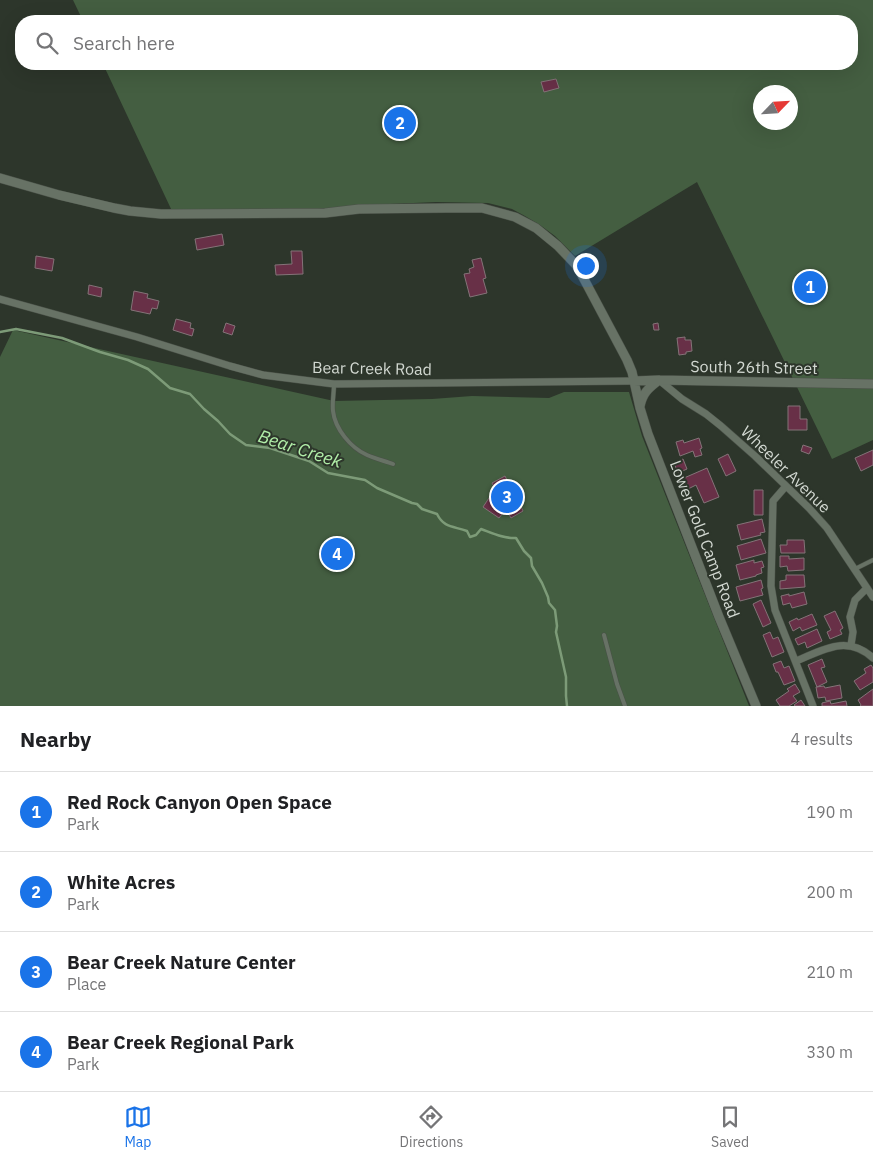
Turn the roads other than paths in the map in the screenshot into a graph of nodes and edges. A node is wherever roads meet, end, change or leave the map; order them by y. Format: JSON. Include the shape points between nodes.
{"nodes":[{"id":1,"x":0,"y":178,"type":"edge"},
{"id":2,"x":0,"y":299,"type":"edge"},
{"id":3,"x":659,"y":380,"type":"junction"},
{"id":4,"x":634,"y":381,"type":"junction"},
{"id":5,"x":334,"y":384,"type":"junction"},
{"id":6,"x":873,"y":384,"type":"edge"},
{"id":7,"x":640,"y":408,"type":"junction"},
{"id":8,"x":393,"y":464,"type":"dead end"},
{"id":9,"x":786,"y":486,"type":"junction"},
{"id":10,"x":873,"y":560,"type":"edge"},
{"id":11,"x":855,"y":570,"type":"junction"},
{"id":12,"x":867,"y":588,"type":"junction"},
{"id":13,"x":873,"y":597,"type":"edge"},
{"id":14,"x":604,"y":635,"type":"dead end"},
{"id":15,"x":851,"y":645,"type":"junction"},
{"id":16,"x":873,"y":658,"type":"edge"},
{"id":17,"x":796,"y":661,"type":"junction"},
{"id":18,"x":625,"y":706,"type":"edge"},
{"id":19,"x":756,"y":706,"type":"edge"},
{"id":20,"x":813,"y":706,"type":"edge"}],
"edges":[{"from":1,"to":4,"type":"street","name":"Lower Gold Camp Road","via":[[130,211],[161,214],[482,208],[515,217],[536,228],[576,266],[627,360]]},
{"from":2,"to":5,"type":"street","name":"Bear Creek Road","via":[[263,375]]},
{"from":3,"to":4,"type":"street","name":"South 26th Street"},
{"from":3,"to":6,"type":"street","name":"South 26th Street"},
{"from":3,"to":7,"type":"street","via":[[642,397]]},
{"from":3,"to":9,"type":"street","name":"Wheeler Avenue","via":[[721,426]]},
{"from":4,"to":5,"type":"street","name":"Bear Creek Road"},
{"from":4,"to":7,"type":"street","name":"Lower Gold Camp Road"},
{"from":5,"to":8,"type":"lane","via":[[333,411],[345,438],[366,455]]},
{"from":7,"to":19,"type":"street","name":"Lower Gold Camp Road","via":[[719,618]]},
{"from":9,"to":11,"type":"street","name":"Wheeler Avenue","via":[[827,528]]},
{"from":9,"to":17,"type":"street","via":[[773,501],[771,586],[775,610]]},
{"from":10,"to":11,"type":"lane"},
{"from":11,"to":12,"type":"street","name":"Wheeler Avenue"},
{"from":12,"to":13,"type":"street","name":"Wheeler Avenue"},
{"from":12,"to":15,"type":"street","via":[[856,600],[850,617]]},
{"from":14,"to":18,"type":"lane"},
{"from":15,"to":16,"type":"street"},
{"from":15,"to":17,"type":"street","via":[[826,649]]},
{"from":17,"to":20,"type":"street"}]}
